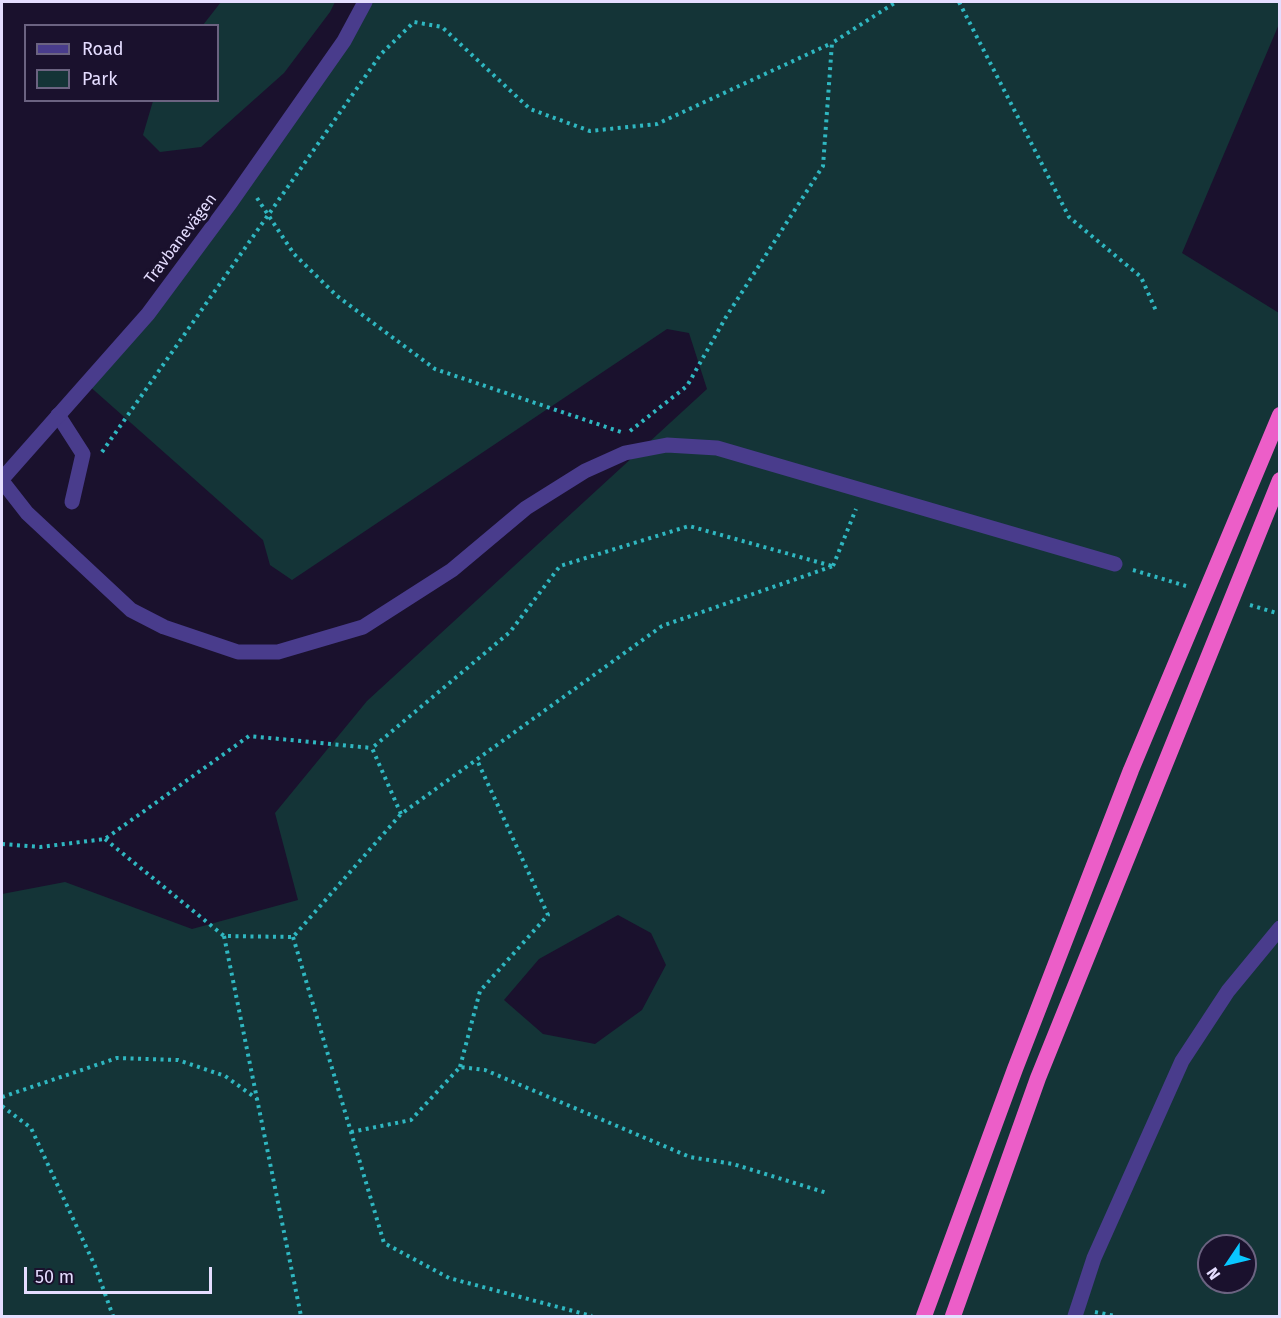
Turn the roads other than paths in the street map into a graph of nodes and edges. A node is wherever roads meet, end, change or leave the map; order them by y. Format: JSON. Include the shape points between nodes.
{"nodes":[{"id":1,"x":365,"y":2,"type":"edge"},
{"id":2,"x":58,"y":415,"type":"junction"},
{"id":3,"x":1280,"y":415,"type":"edge"},
{"id":4,"x":2,"y":480,"type":"edge"},
{"id":5,"x":1280,"y":480,"type":"edge"},
{"id":6,"x":72,"y":502,"type":"dead end"},
{"id":7,"x":1115,"y":564,"type":"dead end"},
{"id":8,"x":1280,"y":928,"type":"edge"},
{"id":9,"x":924,"y":1317,"type":"edge"},
{"id":10,"x":953,"y":1317,"type":"edge"},
{"id":11,"x":1075,"y":1317,"type":"edge"}],
"edges":[{"from":1,"to":2,"type":"street","name":"Travbanevägen","via":[[344,41],[148,314]]},
{"from":2,"to":4,"type":"street","name":"Travbanevägen"},
{"from":2,"to":6,"type":"street","via":[[83,454]]},
{"from":3,"to":9,"type":"highway","via":[[1131,770]]},
{"from":4,"to":7,"type":"street","via":[[27,513],[123,604],[164,627],[238,652],[278,652],[363,627],[452,570],[526,507],[585,471],[625,453],[667,444],[717,448]]},
{"from":5,"to":10,"type":"highway","via":[[1038,1078]]},
{"from":8,"to":11,"type":"street","via":[[1228,991],[1182,1061],[1094,1258]]}]}
